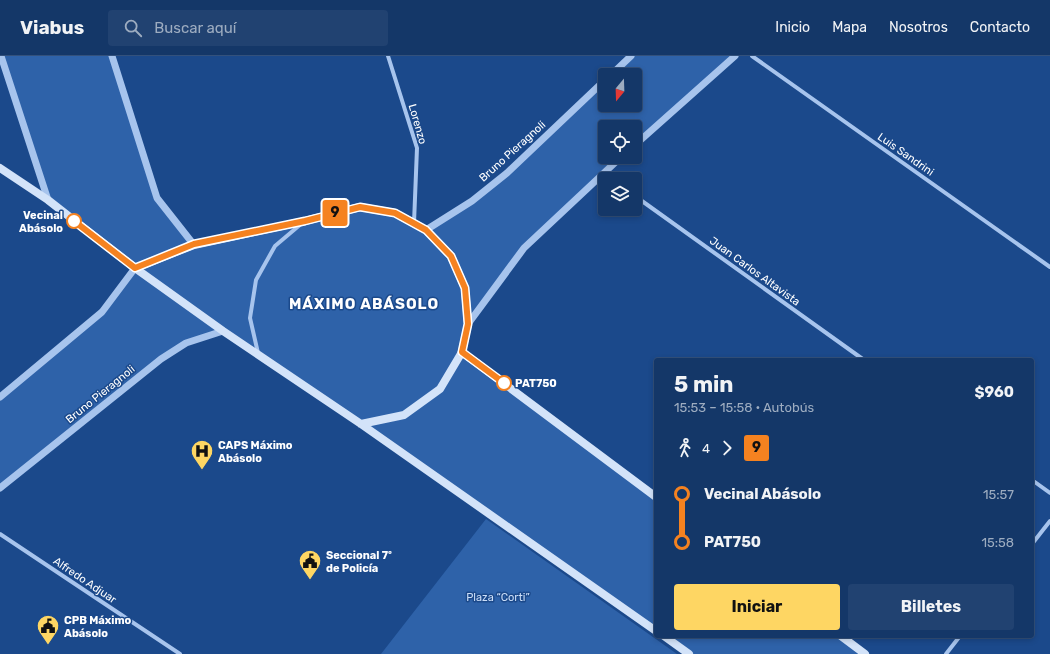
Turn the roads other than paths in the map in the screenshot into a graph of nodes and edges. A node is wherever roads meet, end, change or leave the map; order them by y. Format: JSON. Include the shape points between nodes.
{"nodes":[{"id":1,"x":1,"y":56,"type":"edge"},
{"id":2,"x":112,"y":56,"type":"edge"},
{"id":3,"x":388,"y":56,"type":"edge"},
{"id":4,"x":631,"y":56,"type":"edge"},
{"id":5,"x":736,"y":56,"type":"edge"},
{"id":6,"x":752,"y":56,"type":"edge"},
{"id":7,"x":618,"y":68,"type":"edge"},
{"id":8,"x":598,"y":87,"type":"edge"},
{"id":9,"x":642,"y":139,"type":"edge"},
{"id":10,"x":613,"y":164,"type":"edge"},
{"id":11,"x":0,"y":168,"type":"edge"},
{"id":12,"x":604,"y":172,"type":"edge"},
{"id":13,"x":598,"y":178,"type":"edge"},
{"id":14,"x":48,"y":200,"type":"junction"},
{"id":15,"x":642,"y":201,"type":"edge"},
{"id":16,"x":305,"y":221,"type":"junction"},
{"id":17,"x":414,"y":223,"type":"junction"},
{"id":18,"x":426,"y":230,"type":"junction"},
{"id":19,"x":194,"y":244,"type":"junction"},
{"id":20,"x":1050,"y":267,"type":"edge"},
{"id":21,"x":135,"y":268,"type":"junction"},
{"id":22,"x":468,"y":324,"type":"junction"},
{"id":23,"x":223,"y":330,"type":"junction"},
{"id":24,"x":462,"y":352,"type":"junction"},
{"id":25,"x":258,"y":355,"type":"junction"},
{"id":26,"x":861,"y":358,"type":"edge"},
{"id":27,"x":0,"y":397,"type":"edge"},
{"id":28,"x":361,"y":424,"type":"junction"},
{"id":29,"x":1034,"y":481,"type":"edge"},
{"id":30,"x":0,"y":488,"type":"edge"},
{"id":31,"x":1050,"y":493,"type":"edge"},
{"id":32,"x":654,"y":496,"type":"edge"},
{"id":33,"x":1050,"y":521,"type":"edge"},
{"id":34,"x":0,"y":534,"type":"edge"},
{"id":35,"x":1034,"y":541,"type":"edge"},
{"id":36,"x":654,"y":630,"type":"edge"},
{"id":37,"x":667,"y":638,"type":"edge"},
{"id":38,"x":844,"y":638,"type":"edge"},
{"id":39,"x":958,"y":638,"type":"edge"},
{"id":40,"x":180,"y":654,"type":"edge"},
{"id":41,"x":689,"y":654,"type":"edge"},
{"id":42,"x":865,"y":654,"type":"edge"},
{"id":43,"x":946,"y":654,"type":"edge"}],
"edges":[{"from":1,"to":14,"type":"street"},
{"from":2,"to":19,"type":"street","via":[[157,198]]},
{"from":3,"to":17,"type":"street","name":"Lorenzo","via":[[417,148]]},
{"from":4,"to":7,"type":"street"},
{"from":5,"to":9,"type":"street"},
{"from":6,"to":20,"type":"street","name":"Luis Sandrini"},
{"from":8,"to":18,"type":"street","name":"Bruno Pieragnoli","via":[[507,172],[472,201]]},
{"from":10,"to":12,"type":"street"},
{"from":11,"to":14,"type":"main road"},
{"from":13,"to":22,"type":"street","via":[[524,248]]},
{"from":14,"to":21,"type":"main road"},
{"from":15,"to":26,"type":"street","name":"Juan Carlos Altavista"},
{"from":16,"to":17,"type":"main road","via":[[360,207],[395,213]]},
{"from":16,"to":19,"type":"main road"},
{"from":16,"to":25,"type":"street","via":[[275,246],[256,280],[250,318]]},
{"from":17,"to":18,"type":"main road"},
{"from":18,"to":22,"type":"main road","via":[[451,256],[465,288]]},
{"from":19,"to":21,"type":"main road"},
{"from":21,"to":23,"type":"main road"},
{"from":21,"to":27,"type":"street","via":[[102,312]]},
{"from":22,"to":24,"type":"main road"},
{"from":23,"to":25,"type":"main road"},
{"from":23,"to":30,"type":"street","name":"Bruno Pieragnoli","via":[[186,343],[161,359]]},
{"from":24,"to":28,"type":"main road","via":[[440,389],[404,415]]},
{"from":24,"to":32,"type":"main road"},
{"from":25,"to":28,"type":"main road"},
{"from":28,"to":36,"type":"main road"},
{"from":29,"to":31,"type":"street"},
{"from":33,"to":35,"type":"street"},
{"from":34,"to":40,"type":"street","name":"Alfredo Adjuar"},
{"from":37,"to":41,"type":"main road"},
{"from":38,"to":42,"type":"main road"},
{"from":39,"to":43,"type":"street"}]}
